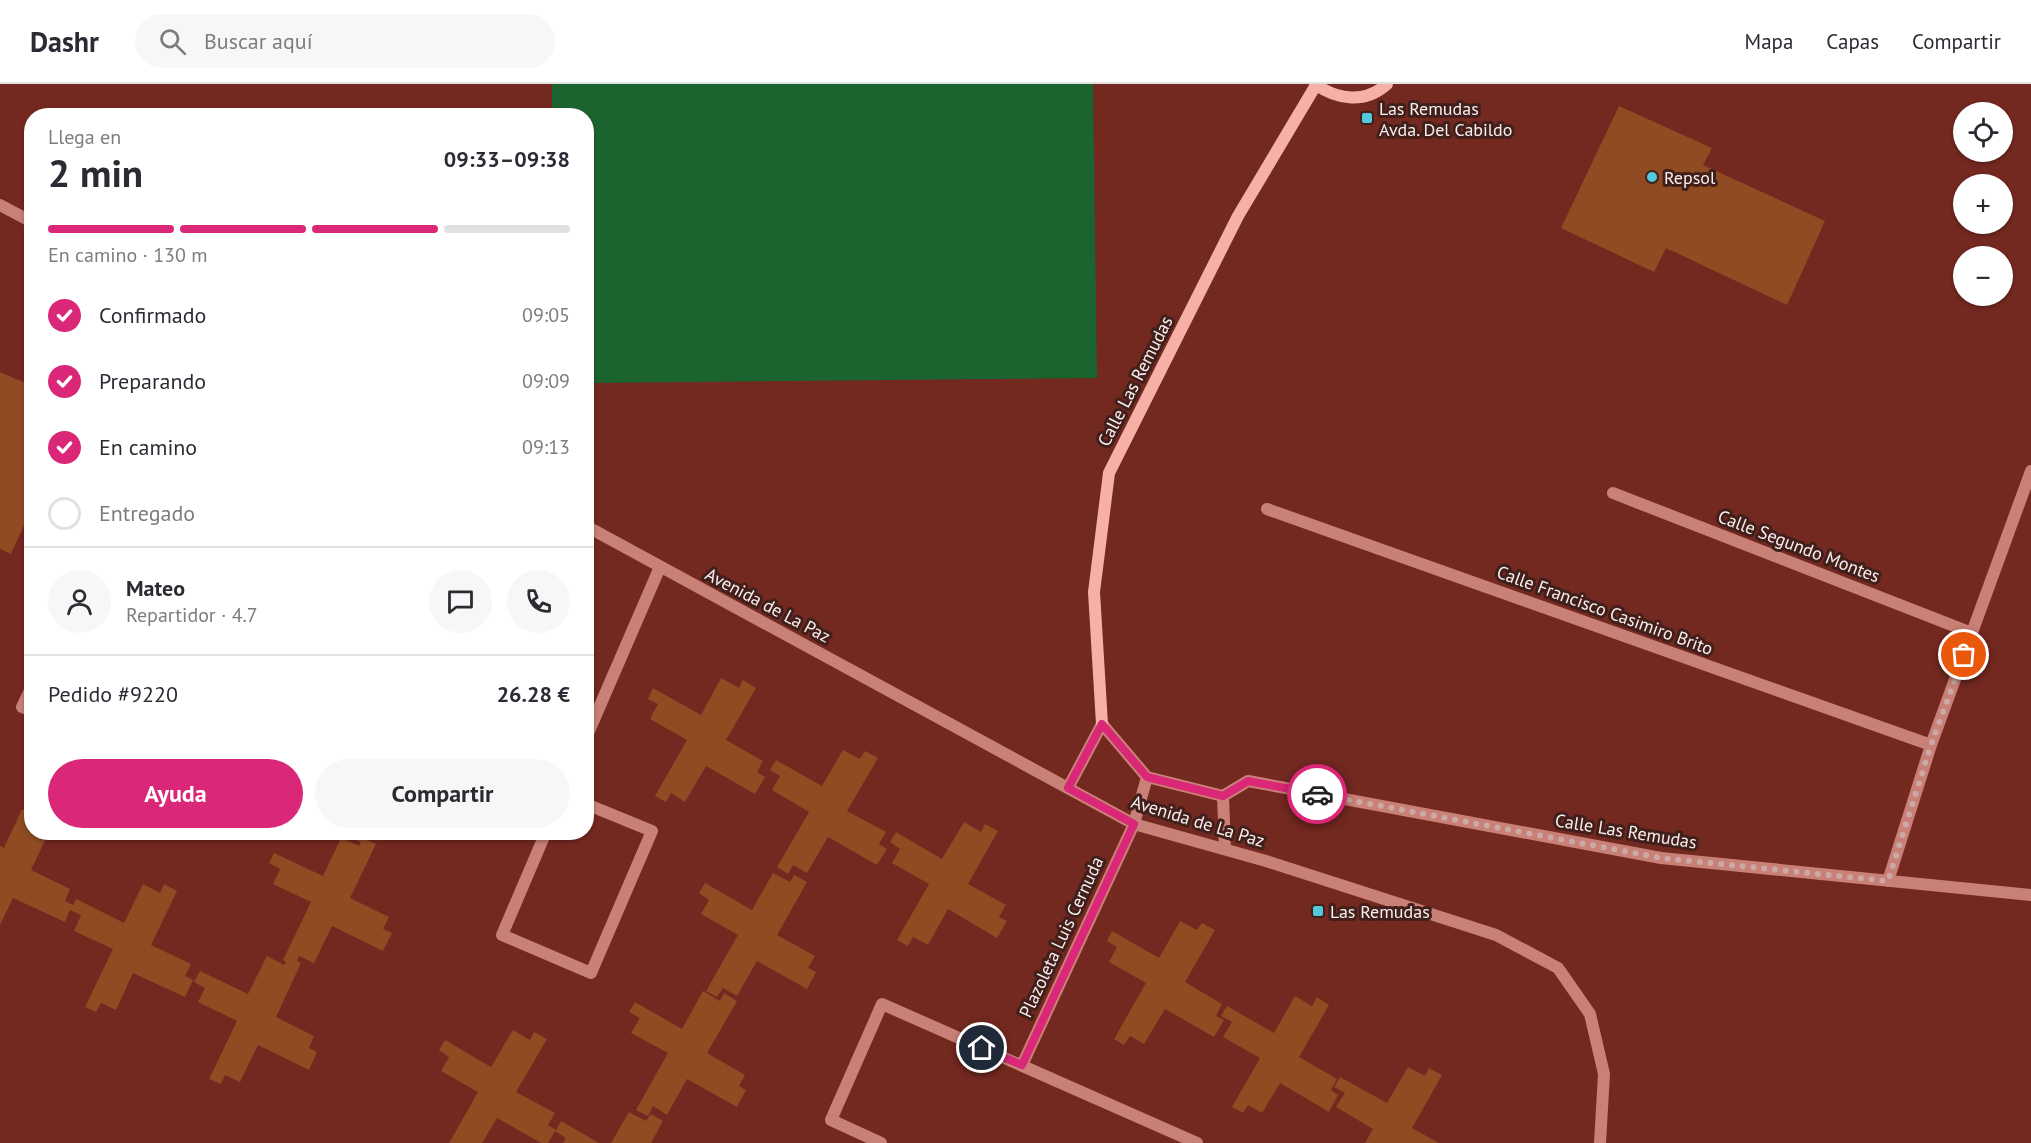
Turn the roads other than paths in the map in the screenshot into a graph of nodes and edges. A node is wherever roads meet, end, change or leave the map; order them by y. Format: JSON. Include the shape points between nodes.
{"nodes":[{"id":1,"x":1316,"y":84,"type":"edge"},
{"id":2,"x":1387,"y":84,"type":"edge"},
{"id":3,"x":0,"y":205,"type":"edge"},
{"id":4,"x":24,"y":218,"type":"edge"},
{"id":5,"x":2031,"y":471,"type":"edge"},
{"id":6,"x":1613,"y":493,"type":"dead end"},
{"id":7,"x":1267,"y":510,"type":"dead end"},
{"id":8,"x":594,"y":530,"type":"edge"},
{"id":9,"x":660,"y":567,"type":"junction"},
{"id":10,"x":1972,"y":633,"type":"junction"},
{"id":11,"x":594,"y":720,"type":"edge"},
{"id":12,"x":1102,"y":724,"type":"junction"},
{"id":13,"x":1931,"y":745,"type":"junction"},
{"id":14,"x":1147,"y":777,"type":"junction"},
{"id":15,"x":1068,"y":788,"type":"junction"},
{"id":16,"x":1223,"y":796,"type":"junction"},
{"id":17,"x":594,"y":807,"type":"edge"},
{"id":18,"x":1134,"y":824,"type":"junction"},
{"id":19,"x":543,"y":840,"type":"edge"},
{"id":20,"x":1225,"y":849,"type":"junction"},
{"id":21,"x":1888,"y":881,"type":"junction"},
{"id":22,"x":2031,"y":895,"type":"edge"},
{"id":23,"x":1022,"y":1065,"type":"junction"},
{"id":24,"x":881,"y":1143,"type":"edge"},
{"id":25,"x":1197,"y":1143,"type":"edge"},
{"id":26,"x":1600,"y":1143,"type":"edge"}],
"edges":[{"from":1,"to":2,"type":"street","via":[[1334,96],[1354,99]]},
{"from":1,"to":12,"type":"street","name":"Calle Las Remudas","via":[[1238,216],[1109,473],[1094,592]]},
{"from":3,"to":4,"type":"street"},
{"from":5,"to":10,"type":"street"},
{"from":6,"to":10,"type":"street","name":"Calle Segundo Montes"},
{"from":7,"to":13,"type":"street","name":"Calle Francisco Casimiro Brito"},
{"from":8,"to":9,"type":"street","name":"Avenida de La Paz"},
{"from":9,"to":11,"type":"street"},
{"from":9,"to":15,"type":"street","name":"Avenida de La Paz"},
{"from":10,"to":13,"type":"street"},
{"from":12,"to":14,"type":"street"},
{"from":12,"to":15,"type":"street"},
{"from":13,"to":21,"type":"street"},
{"from":14,"to":16,"type":"street"},
{"from":14,"to":18,"type":"street"},
{"from":15,"to":18,"type":"street","name":"Avenida de La Paz"},
{"from":16,"to":20,"type":"street"},
{"from":16,"to":21,"type":"street","name":"Calle Las Remudas","via":[[1248,781],[1661,858]]},
{"from":17,"to":19,"type":"street","via":[[652,831],[591,973],[502,935]]},
{"from":18,"to":20,"type":"street","name":"Avenida de La Paz"},
{"from":18,"to":23,"type":"street","name":"Plazoleta Luis Cernuda"},
{"from":20,"to":26,"type":"street","name":"Avenida de La Paz","via":[[1496,934],[1558,968],[1590,1014],[1604,1074]]},
{"from":21,"to":22,"type":"street","name":"Calle Las Remudas"},
{"from":23,"to":24,"type":"street","via":[[882,1004],[831,1120]]},
{"from":23,"to":25,"type":"street"}]}
